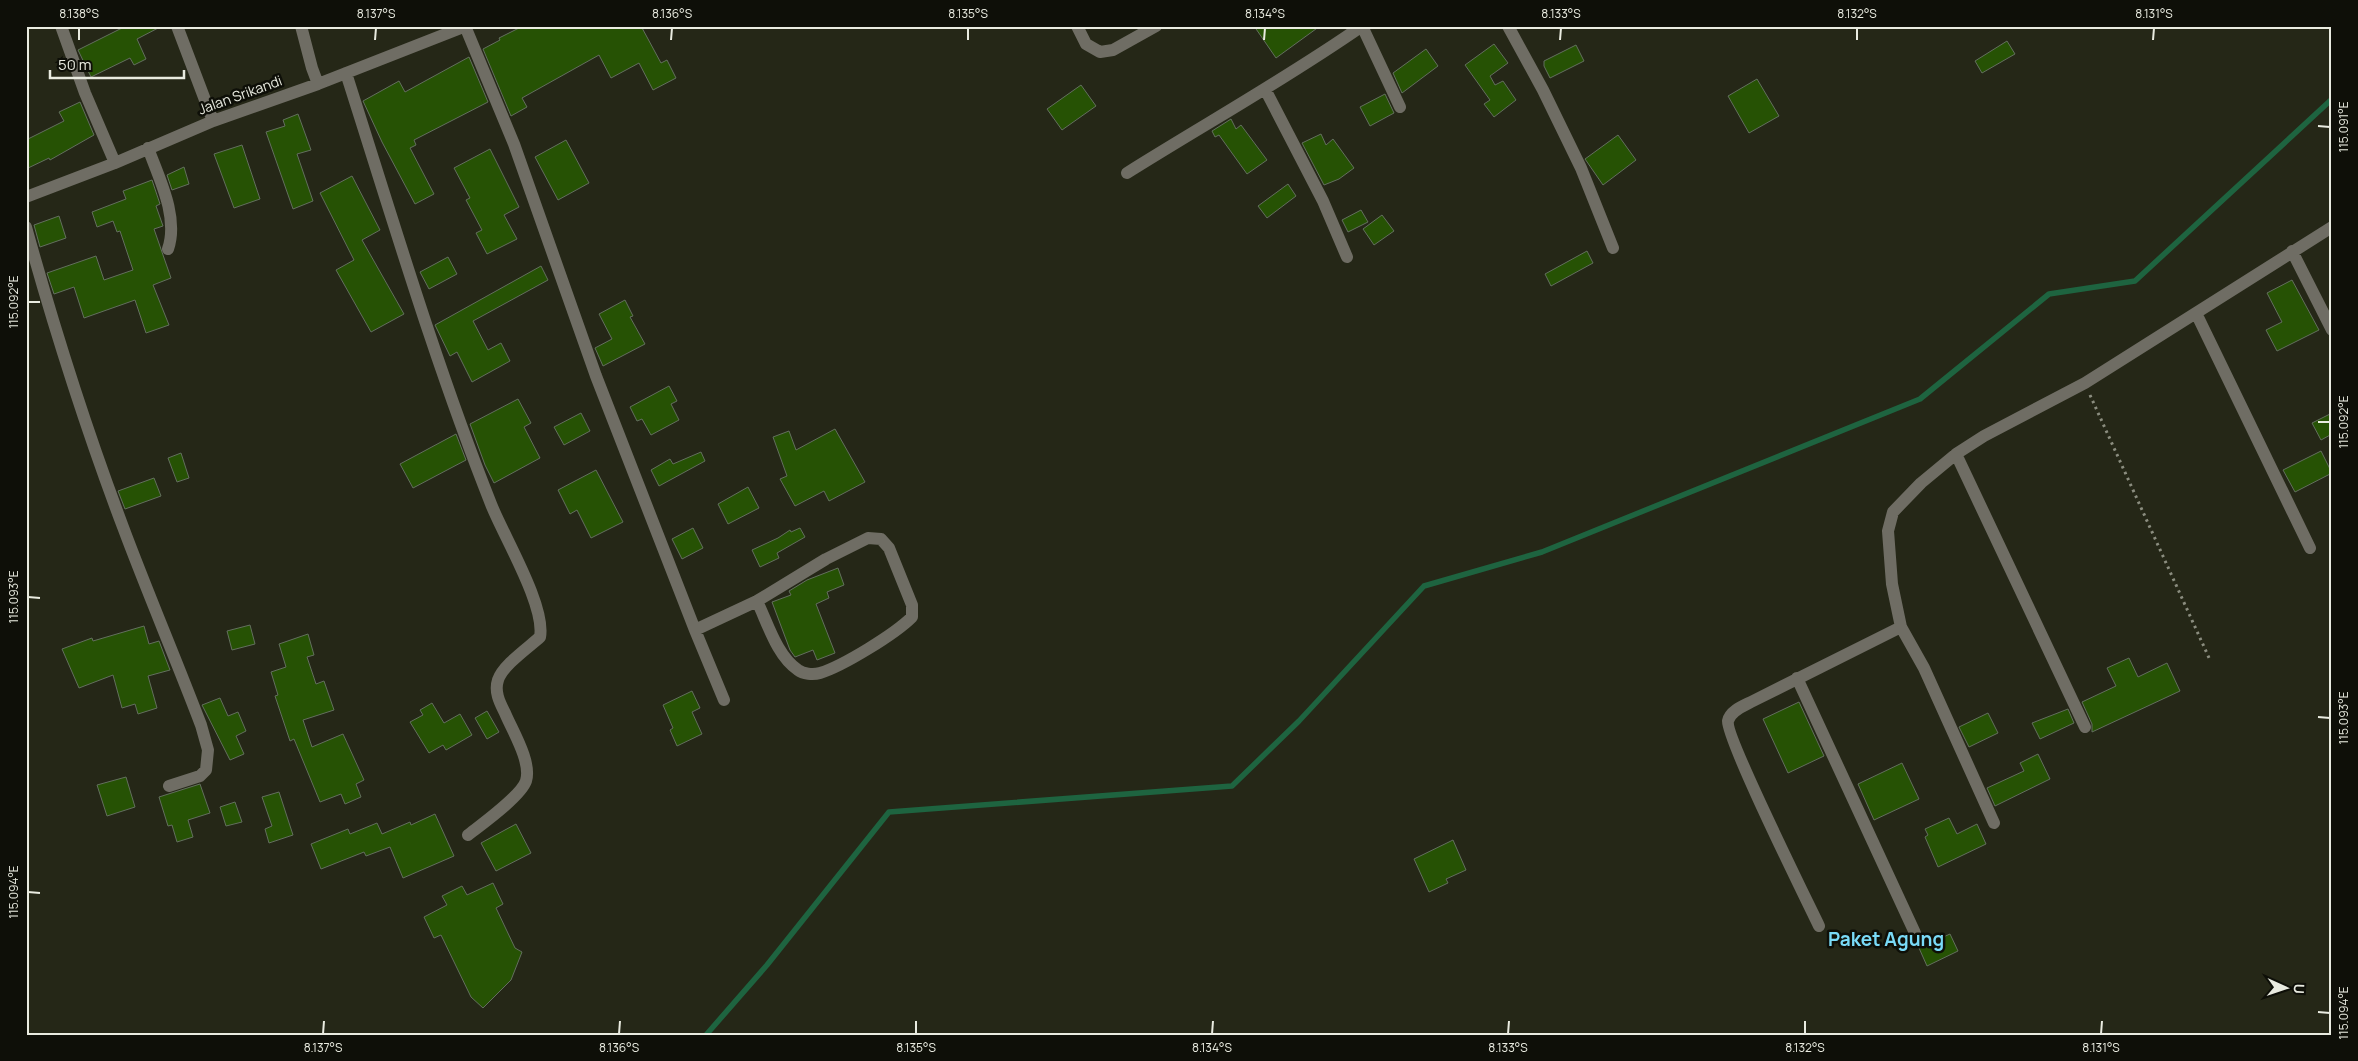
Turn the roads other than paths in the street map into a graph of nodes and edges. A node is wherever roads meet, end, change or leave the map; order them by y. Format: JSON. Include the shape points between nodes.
{"nodes":[{"id":1,"x":61,"y":26,"type":"edge"},
{"id":2,"x":177,"y":26,"type":"edge"},
{"id":3,"x":301,"y":26,"type":"edge"},
{"id":4,"x":465,"y":26,"type":"edge"},
{"id":5,"x":1077,"y":26,"type":"edge"},
{"id":6,"x":1156,"y":26,"type":"edge"},
{"id":7,"x":1362,"y":26,"type":"edge"},
{"id":8,"x":1508,"y":26,"type":"edge"},
{"id":9,"x":346,"y":73,"type":"junction"},
{"id":10,"x":318,"y":84,"type":"junction"},
{"id":11,"x":1265,"y":89,"type":"junction"},
{"id":12,"x":1400,"y":107,"type":"dead end"},
{"id":13,"x":212,"y":120,"type":"junction"},
{"id":14,"x":148,"y":148,"type":"junction"},
{"id":15,"x":116,"y":163,"type":"junction"},
{"id":16,"x":1127,"y":174,"type":"dead end"},
{"id":17,"x":26,"y":197,"type":"edge"},
{"id":18,"x":26,"y":227,"type":"edge"},
{"id":19,"x":2332,"y":227,"type":"edge"},
{"id":20,"x":1613,"y":248,"type":"dead end"},
{"id":21,"x":168,"y":249,"type":"dead end"},
{"id":22,"x":2292,"y":251,"type":"junction"},
{"id":23,"x":1348,"y":257,"type":"dead end"},
{"id":24,"x":2196,"y":313,"type":"junction"},
{"id":25,"x":2332,"y":330,"type":"edge"},
{"id":26,"x":1956,"y":454,"type":"junction"},
{"id":27,"x":2310,"y":548,"type":"dead end"},
{"id":28,"x":758,"y":602,"type":"junction"},
{"id":29,"x":1902,"y":628,"type":"junction"},
{"id":30,"x":695,"y":630,"type":"junction"},
{"id":31,"x":1797,"y":678,"type":"junction"},
{"id":32,"x":724,"y":700,"type":"dead end"},
{"id":33,"x":2085,"y":727,"type":"dead end"},
{"id":34,"x":169,"y":786,"type":"dead end"},
{"id":35,"x":1994,"y":823,"type":"dead end"},
{"id":36,"x":468,"y":835,"type":"dead end"},
{"id":37,"x":1819,"y":926,"type":"dead end"},
{"id":38,"x":1915,"y":933,"type":"dead end"}],
"edges":[{"from":1,"to":15,"type":"street","via":[[85,93]]},
{"from":2,"to":13,"type":"street"},
{"from":3,"to":10,"type":"street"},
{"from":4,"to":9,"type":"street","name":"Jalan Srikandi"},
{"from":4,"to":30,"type":"street","via":[[514,144],[596,376]]},
{"from":5,"to":6,"type":"street","via":[[1086,44],[1100,52],[1113,50]]},
{"from":7,"to":11,"type":"street"},
{"from":7,"to":12,"type":"street"},
{"from":8,"to":20,"type":"street","via":[[1582,168]]},
{"from":9,"to":10,"type":"street","name":"Jalan Srikandi"},
{"from":9,"to":36,"type":"street","via":[[448,391],[498,522],[540,619],[540,637],[505,667],[496,690],[522,750],[526,782],[508,802]]},
{"from":10,"to":13,"type":"street","name":"Jalan Srikandi"},
{"from":11,"to":16,"type":"street"},
{"from":11,"to":23,"type":"street"},
{"from":13,"to":14,"type":"street","name":"Jalan Srikandi"},
{"from":14,"to":15,"type":"street","name":"Jalan Srikandi"},
{"from":14,"to":21,"type":"street","via":[[170,218],[172,240]]},
{"from":15,"to":17,"type":"street","name":"Jalan Srikandi"},
{"from":18,"to":34,"type":"street","via":[[95,449],[208,750],[206,770],[200,776]]},
{"from":19,"to":22,"type":"street"},
{"from":22,"to":24,"type":"street"},
{"from":22,"to":25,"type":"street"},
{"from":24,"to":26,"type":"street","via":[[2085,384],[2016,418]]},
{"from":24,"to":27,"type":"street"},
{"from":26,"to":29,"type":"street","via":[[1893,512],[1888,542],[1892,584]]},
{"from":26,"to":33,"type":"street"},
{"from":28,"to":28,"type":"street","via":[[826,559],[875,536],[889,548],[912,605],[912,617],[902,627],[843,662],[819,674],[803,674],[787,661]]},
{"from":28,"to":30,"type":"street"},
{"from":29,"to":31,"type":"street"},
{"from":29,"to":35,"type":"street","via":[[1924,668]]},
{"from":30,"to":32,"type":"street"},
{"from":31,"to":37,"type":"street","via":[[1736,710],[1729,717],[1728,726]]},
{"from":31,"to":38,"type":"street"}]}
